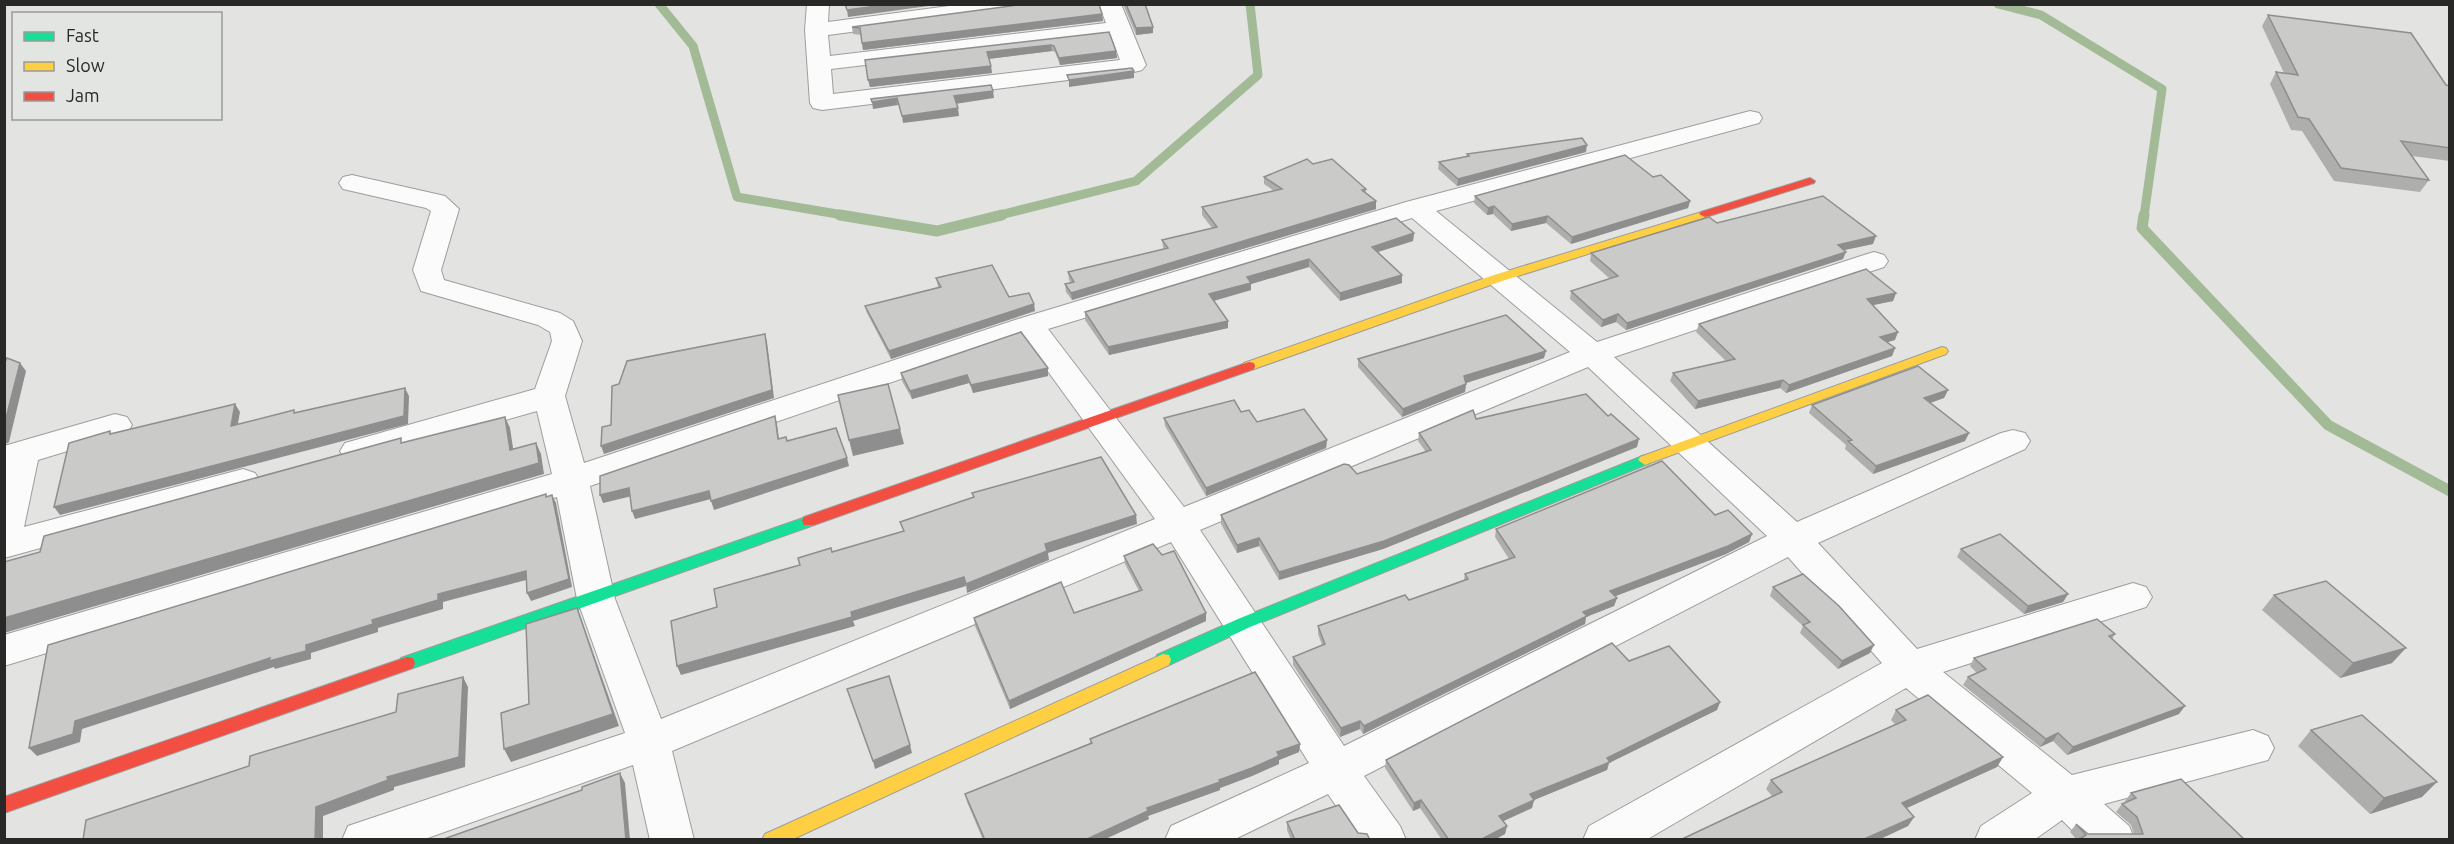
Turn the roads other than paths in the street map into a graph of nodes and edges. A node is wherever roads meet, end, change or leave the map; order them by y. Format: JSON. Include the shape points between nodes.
{"nodes":[{"id":1,"x":818,"y":4,"type":"edge"},
{"id":2,"x":1018,"y":4,"type":"edge"},
{"id":3,"x":1110,"y":4,"type":"edge"},
{"id":4,"x":1120,"y":28,"type":"junction"},
{"id":5,"x":816,"y":30,"type":"junction"},
{"id":6,"x":819,"y":64,"type":"junction"},
{"id":7,"x":1750,"y":118,"type":"dead end"},
{"id":8,"x":1810,"y":181,"type":"dead end"},
{"id":9,"x":352,"y":183,"type":"dead end"},
{"id":10,"x":1416,"y":208,"type":"junction"},
{"id":11,"x":1874,"y":261,"type":"dead end"},
{"id":12,"x":1498,"y":278,"type":"junction"},
{"id":13,"x":1029,"y":325,"type":"junction"},
{"id":14,"x":1942,"y":351,"type":"dead end"},
{"id":15,"x":1592,"y":354,"type":"junction"},
{"id":16,"x":549,"y":396,"type":"junction"},
{"id":17,"x":1096,"y":418,"type":"junction"},
{"id":18,"x":115,"y":425,"type":"dead end"},
{"id":19,"x":2013,"y":441,"type":"dead end"},
{"id":20,"x":1688,"y":442,"type":"junction"},
{"id":21,"x":13,"y":455,"type":"edge"},
{"id":22,"x":324,"y":460,"type":"edge"},
{"id":23,"x":278,"y":472,"type":"edge"},
{"id":24,"x":571,"y":480,"type":"junction"},
{"id":25,"x":1179,"y":526,"type":"junction"},
{"id":26,"x":4,"y":535,"type":"edge"},
{"id":27,"x":1793,"y":538,"type":"junction"},
{"id":28,"x":4,"y":545,"type":"edge"},
{"id":29,"x":2133,"y":597,"type":"dead end"},
{"id":30,"x":596,"y":598,"type":"junction"},
{"id":31,"x":1244,"y":623,"type":"junction"},
{"id":32,"x":4,"y":651,"type":"edge"},
{"id":33,"x":1909,"y":667,"type":"junction"},
{"id":34,"x":649,"y":742,"type":"junction"},
{"id":35,"x":2253,"y":748,"type":"dead end"},
{"id":36,"x":1336,"y":770,"type":"junction"},
{"id":37,"x":2065,"y":795,"type":"junction"},
{"id":38,"x":4,"y":805,"type":"edge"},
{"id":39,"x":364,"y":840,"type":"edge"},
{"id":40,"x":672,"y":840,"type":"edge"},
{"id":41,"x":771,"y":840,"type":"edge"},
{"id":42,"x":1187,"y":840,"type":"edge"},
{"id":43,"x":1384,"y":840,"type":"edge"},
{"id":44,"x":1605,"y":840,"type":"edge"},
{"id":45,"x":1997,"y":840,"type":"edge"},
{"id":46,"x":2113,"y":840,"type":"edge"}],
"edges":[{"from":1,"to":5,"type":"street"},
{"from":2,"to":5,"type":"street"},
{"from":3,"to":4,"type":"street"},
{"from":4,"to":6,"type":"street"},
{"from":4,"to":6,"type":"street","via":[[1134,65],[822,103]]},
{"from":5,"to":6,"type":"street"},
{"from":7,"to":10,"type":"street"},
{"from":8,"to":12,"type":"street"},
{"from":9,"to":16,"type":"street","via":[[435,202],[445,209],[427,270],[431,285],[560,324],[567,332],[567,341]]},
{"from":10,"to":12,"type":"street"},
{"from":10,"to":13,"type":"street"},
{"from":11,"to":15,"type":"street"},
{"from":12,"to":15,"type":"street"},
{"from":12,"to":17,"type":"street"},
{"from":13,"to":17,"type":"street"},
{"from":13,"to":24,"type":"street"},
{"from":14,"to":20,"type":"street"},
{"from":15,"to":20,"type":"street"},
{"from":15,"to":25,"type":"street"},
{"from":16,"to":22,"type":"street"},
{"from":16,"to":24,"type":"street"},
{"from":17,"to":25,"type":"street"},
{"from":17,"to":30,"type":"street"},
{"from":18,"to":21,"type":"street"},
{"from":19,"to":27,"type":"street"},
{"from":20,"to":27,"type":"street"},
{"from":20,"to":31,"type":"street"},
{"from":21,"to":26,"type":"street"},
{"from":23,"to":28,"type":"street"},
{"from":24,"to":30,"type":"street"},
{"from":24,"to":32,"type":"street"},
{"from":25,"to":31,"type":"street"},
{"from":25,"to":34,"type":"street"},
{"from":27,"to":33,"type":"street"},
{"from":27,"to":36,"type":"street"},
{"from":29,"to":33,"type":"street"},
{"from":30,"to":34,"type":"street"},
{"from":30,"to":38,"type":"street"},
{"from":31,"to":36,"type":"street"},
{"from":31,"to":41,"type":"street"},
{"from":33,"to":37,"type":"street"},
{"from":33,"to":44,"type":"street"},
{"from":34,"to":39,"type":"street"},
{"from":34,"to":40,"type":"street"},
{"from":35,"to":37,"type":"street"},
{"from":36,"to":42,"type":"street"},
{"from":36,"to":43,"type":"street"},
{"from":37,"to":45,"type":"street"},
{"from":37,"to":46,"type":"street"}]}
